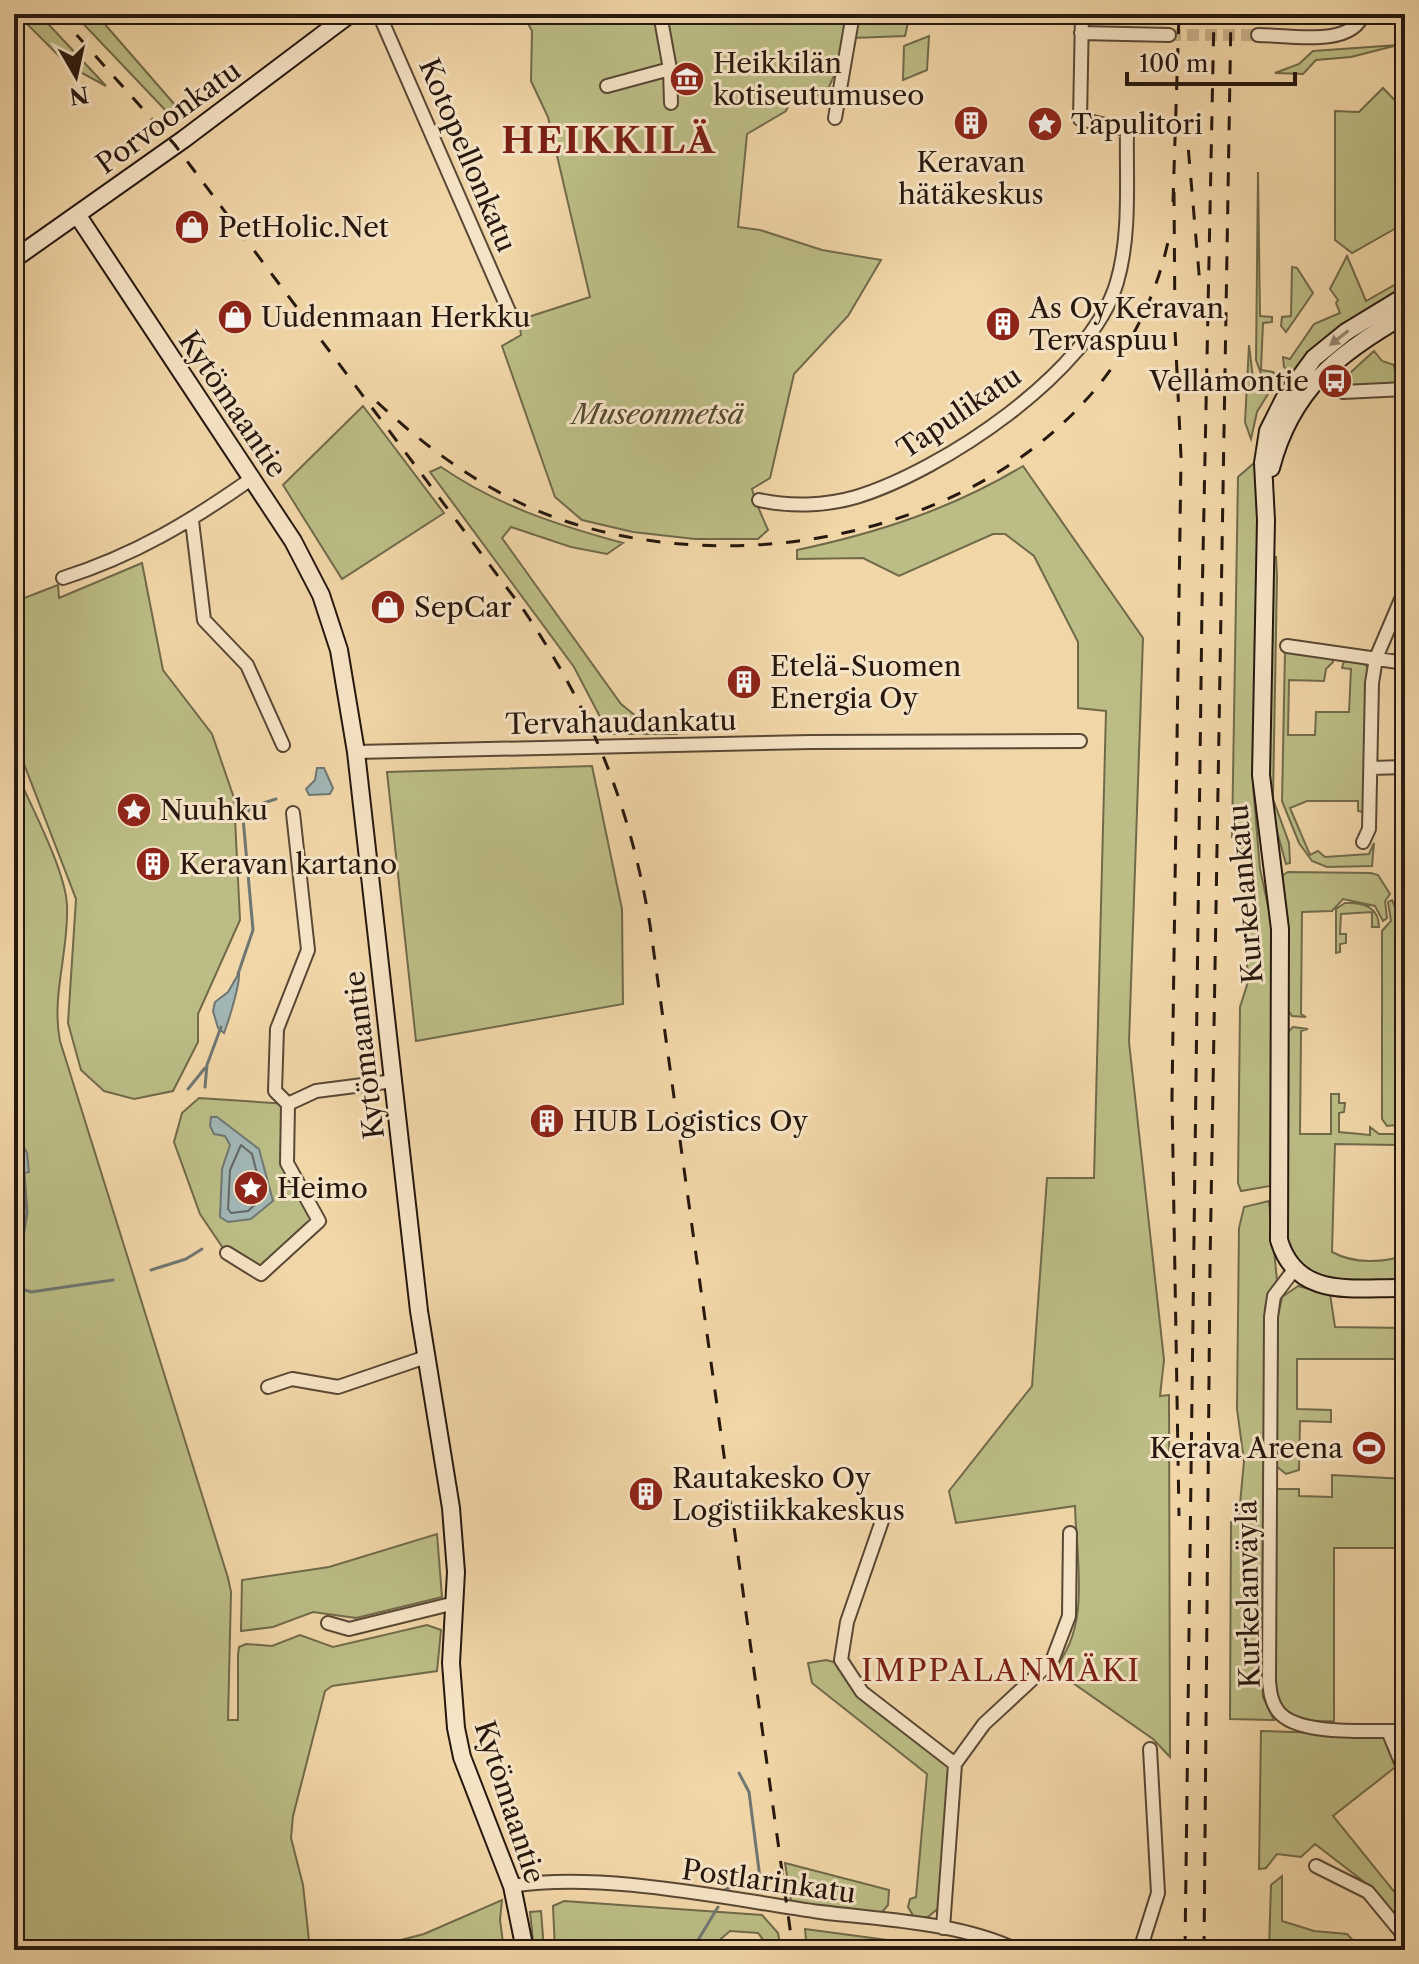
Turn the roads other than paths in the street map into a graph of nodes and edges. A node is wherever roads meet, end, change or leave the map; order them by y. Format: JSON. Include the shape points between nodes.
{"nodes":[{"id":1,"x":350,"y":14,"type":"edge"},
{"id":2,"x":379,"y":14,"type":"edge"},
{"id":3,"x":660,"y":14,"type":"edge"},
{"id":4,"x":853,"y":14,"type":"edge"},
{"id":5,"x":1082,"y":14,"type":"edge"},
{"id":6,"x":1363,"y":14,"type":"edge"},
{"id":7,"x":1081,"y":33,"type":"junction"},
{"id":8,"x":1169,"y":35,"type":"tunnel mouth"},
{"id":9,"x":1258,"y":35,"type":"tunnel mouth"},
{"id":10,"x":670,"y":69,"type":"junction"},
{"id":11,"x":607,"y":86,"type":"dead end"},
{"id":12,"x":671,"y":103,"type":"dead end"},
{"id":13,"x":835,"y":118,"type":"dead end"},
{"id":14,"x":78,"y":216,"type":"junction"},
{"id":15,"x":14,"y":259,"type":"edge"},
{"id":16,"x":1405,"y":296,"type":"edge"},
{"id":17,"x":1405,"y":315,"type":"edge"},
{"id":18,"x":511,"y":316,"type":"dead end"},
{"id":19,"x":1405,"y":389,"type":"edge"},
{"id":20,"x":1343,"y":392,"type":"dead end"},
{"id":21,"x":251,"y":479,"type":"junction"},
{"id":22,"x":1265,"y":489,"type":"junction"},
{"id":23,"x":759,"y":500,"type":"dead end"},
{"id":24,"x":192,"y":521,"type":"junction"},
{"id":25,"x":63,"y":578,"type":"dead end"},
{"id":26,"x":1405,"y":590,"type":"edge"},
{"id":27,"x":1287,"y":646,"type":"dead end"},
{"id":28,"x":1376,"y":658,"type":"junction"},
{"id":29,"x":1405,"y":663,"type":"edge"},
{"id":30,"x":1080,"y":741,"type":"dead end"},
{"id":31,"x":283,"y":745,"type":"dead end"},
{"id":32,"x":356,"y":752,"type":"junction"},
{"id":33,"x":1405,"y":767,"type":"edge"},
{"id":34,"x":1371,"y":768,"type":"junction"},
{"id":35,"x":293,"y":813,"type":"dead end"},
{"id":36,"x":1363,"y":842,"type":"dead end"},
{"id":37,"x":394,"y":1081,"type":"junction"},
{"id":38,"x":288,"y":1104,"type":"junction"},
{"id":39,"x":227,"y":1253,"type":"dead end"},
{"id":40,"x":1293,"y":1271,"type":"junction"},
{"id":41,"x":1405,"y":1288,"type":"edge"},
{"id":42,"x":426,"y":1357,"type":"junction"},
{"id":43,"x":268,"y":1387,"type":"dead end"},
{"id":44,"x":883,"y":1518,"type":"dead end"},
{"id":45,"x":1070,"y":1533,"type":"dead end"},
{"id":46,"x":455,"y":1603,"type":"junction"},
{"id":47,"x":328,"y":1623,"type":"dead end"},
{"id":48,"x":1388,"y":1731,"type":"junction"},
{"id":49,"x":1405,"y":1731,"type":"edge"},
{"id":50,"x":1150,"y":1749,"type":"dead end"},
{"id":51,"x":955,"y":1764,"type":"junction"},
{"id":52,"x":1405,"y":1772,"type":"edge"},
{"id":53,"x":1316,"y":1866,"type":"dead end"},
{"id":54,"x":512,"y":1886,"type":"junction"},
{"id":55,"x":943,"y":1928,"type":"junction"},
{"id":56,"x":1405,"y":1937,"type":"edge"},
{"id":57,"x":525,"y":1950,"type":"edge"},
{"id":58,"x":1017,"y":1950,"type":"edge"},
{"id":59,"x":1140,"y":1950,"type":"edge"}],
"edges":[{"from":1,"to":14,"type":"street","name":"Porvoonkatu"},
{"from":2,"to":18,"type":"street","name":"Kotopellonkatu"},
{"from":3,"to":10,"type":"street"},
{"from":4,"to":13,"type":"street"},
{"from":5,"to":7,"type":"street","name":"Tapulikatu"},
{"from":6,"to":9,"type":"street","via":[[1354,30],[1331,35]]},
{"from":7,"to":8,"type":"street"},
{"from":7,"to":23,"type":"street","name":"Tapulikatu","via":[[1080,119],[1127,130],[1126,219],[1117,282],[1089,337],[1037,392],[998,422],[890,485],[816,504]]},
{"from":10,"to":11,"type":"street"},
{"from":10,"to":12,"type":"street"},
{"from":14,"to":15,"type":"street","name":"Porvoonkatu"},
{"from":14,"to":21,"type":"street","name":"Kytömaantie"},
{"from":16,"to":22,"type":"street","name":"Kurkelankatu","one_way":true,"via":[[1346,332],[1296,381],[1268,431]]},
{"from":17,"to":22,"type":"street","name":"Kurkelankatu","via":[[1346,351],[1307,391],[1279,439]]},
{"from":19,"to":20,"type":"street"},
{"from":21,"to":24,"type":"street"},
{"from":21,"to":32,"type":"street","name":"Kytömaantie","via":[[321,595],[339,650]]},
{"from":22,"to":40,"type":"street","name":"Kurkelankatu","via":[[1261,775],[1280,929],[1277,1229]]},
{"from":24,"to":25,"type":"street"},
{"from":24,"to":31,"type":"street","via":[[204,620],[247,665]]},
{"from":26,"to":28,"type":"street"},
{"from":27,"to":28,"type":"street"},
{"from":28,"to":29,"type":"street"},
{"from":28,"to":34,"type":"street"},
{"from":30,"to":32,"type":"street","name":"Tervahaudankatu"},
{"from":32,"to":37,"type":"street","name":"Kytömaantie"},
{"from":33,"to":34,"type":"street"},
{"from":34,"to":36,"type":"street","via":[[1369,829]]},
{"from":35,"to":38,"type":"street","via":[[308,950],[277,1029],[275,1091]]},
{"from":37,"to":38,"type":"street","via":[[316,1091]]},
{"from":37,"to":42,"type":"street","name":"Kytömaantie"},
{"from":38,"to":39,"type":"street","via":[[287,1163],[319,1221],[261,1274]]},
{"from":40,"to":41,"type":"street","via":[[1335,1287]]},
{"from":40,"to":48,"type":"street","name":"Kurkelanväylä","via":[[1274,1296],[1271,1317],[1272,1699],[1293,1724]]},
{"from":42,"to":43,"type":"street","via":[[338,1387],[292,1379]]},
{"from":42,"to":46,"type":"street","name":"Kytömaantie","via":[[451,1508]]},
{"from":44,"to":51,"type":"street","via":[[847,1622],[841,1660],[862,1692]]},
{"from":45,"to":51,"type":"street","via":[[1069,1616],[1052,1661],[984,1724]]},
{"from":46,"to":47,"type":"street","via":[[349,1629]]},
{"from":46,"to":54,"type":"street","name":"Kytömaantie","via":[[451,1663],[456,1728],[462,1757]]},
{"from":48,"to":49,"type":"street","name":"Kurkelanväylä"},
{"from":48,"to":52,"type":"street"},
{"from":50,"to":59,"type":"street","via":[[1158,1893]]},
{"from":51,"to":55,"type":"street"},
{"from":53,"to":56,"type":"street","via":[[1368,1892]]},
{"from":54,"to":55,"type":"street","name":"Postlarinkatu","via":[[552,1880],[616,1885]]},
{"from":54,"to":57,"type":"street","name":"Kytömaantie"},
{"from":55,"to":58,"type":"street","name":"Postlarinkatu"}]}
